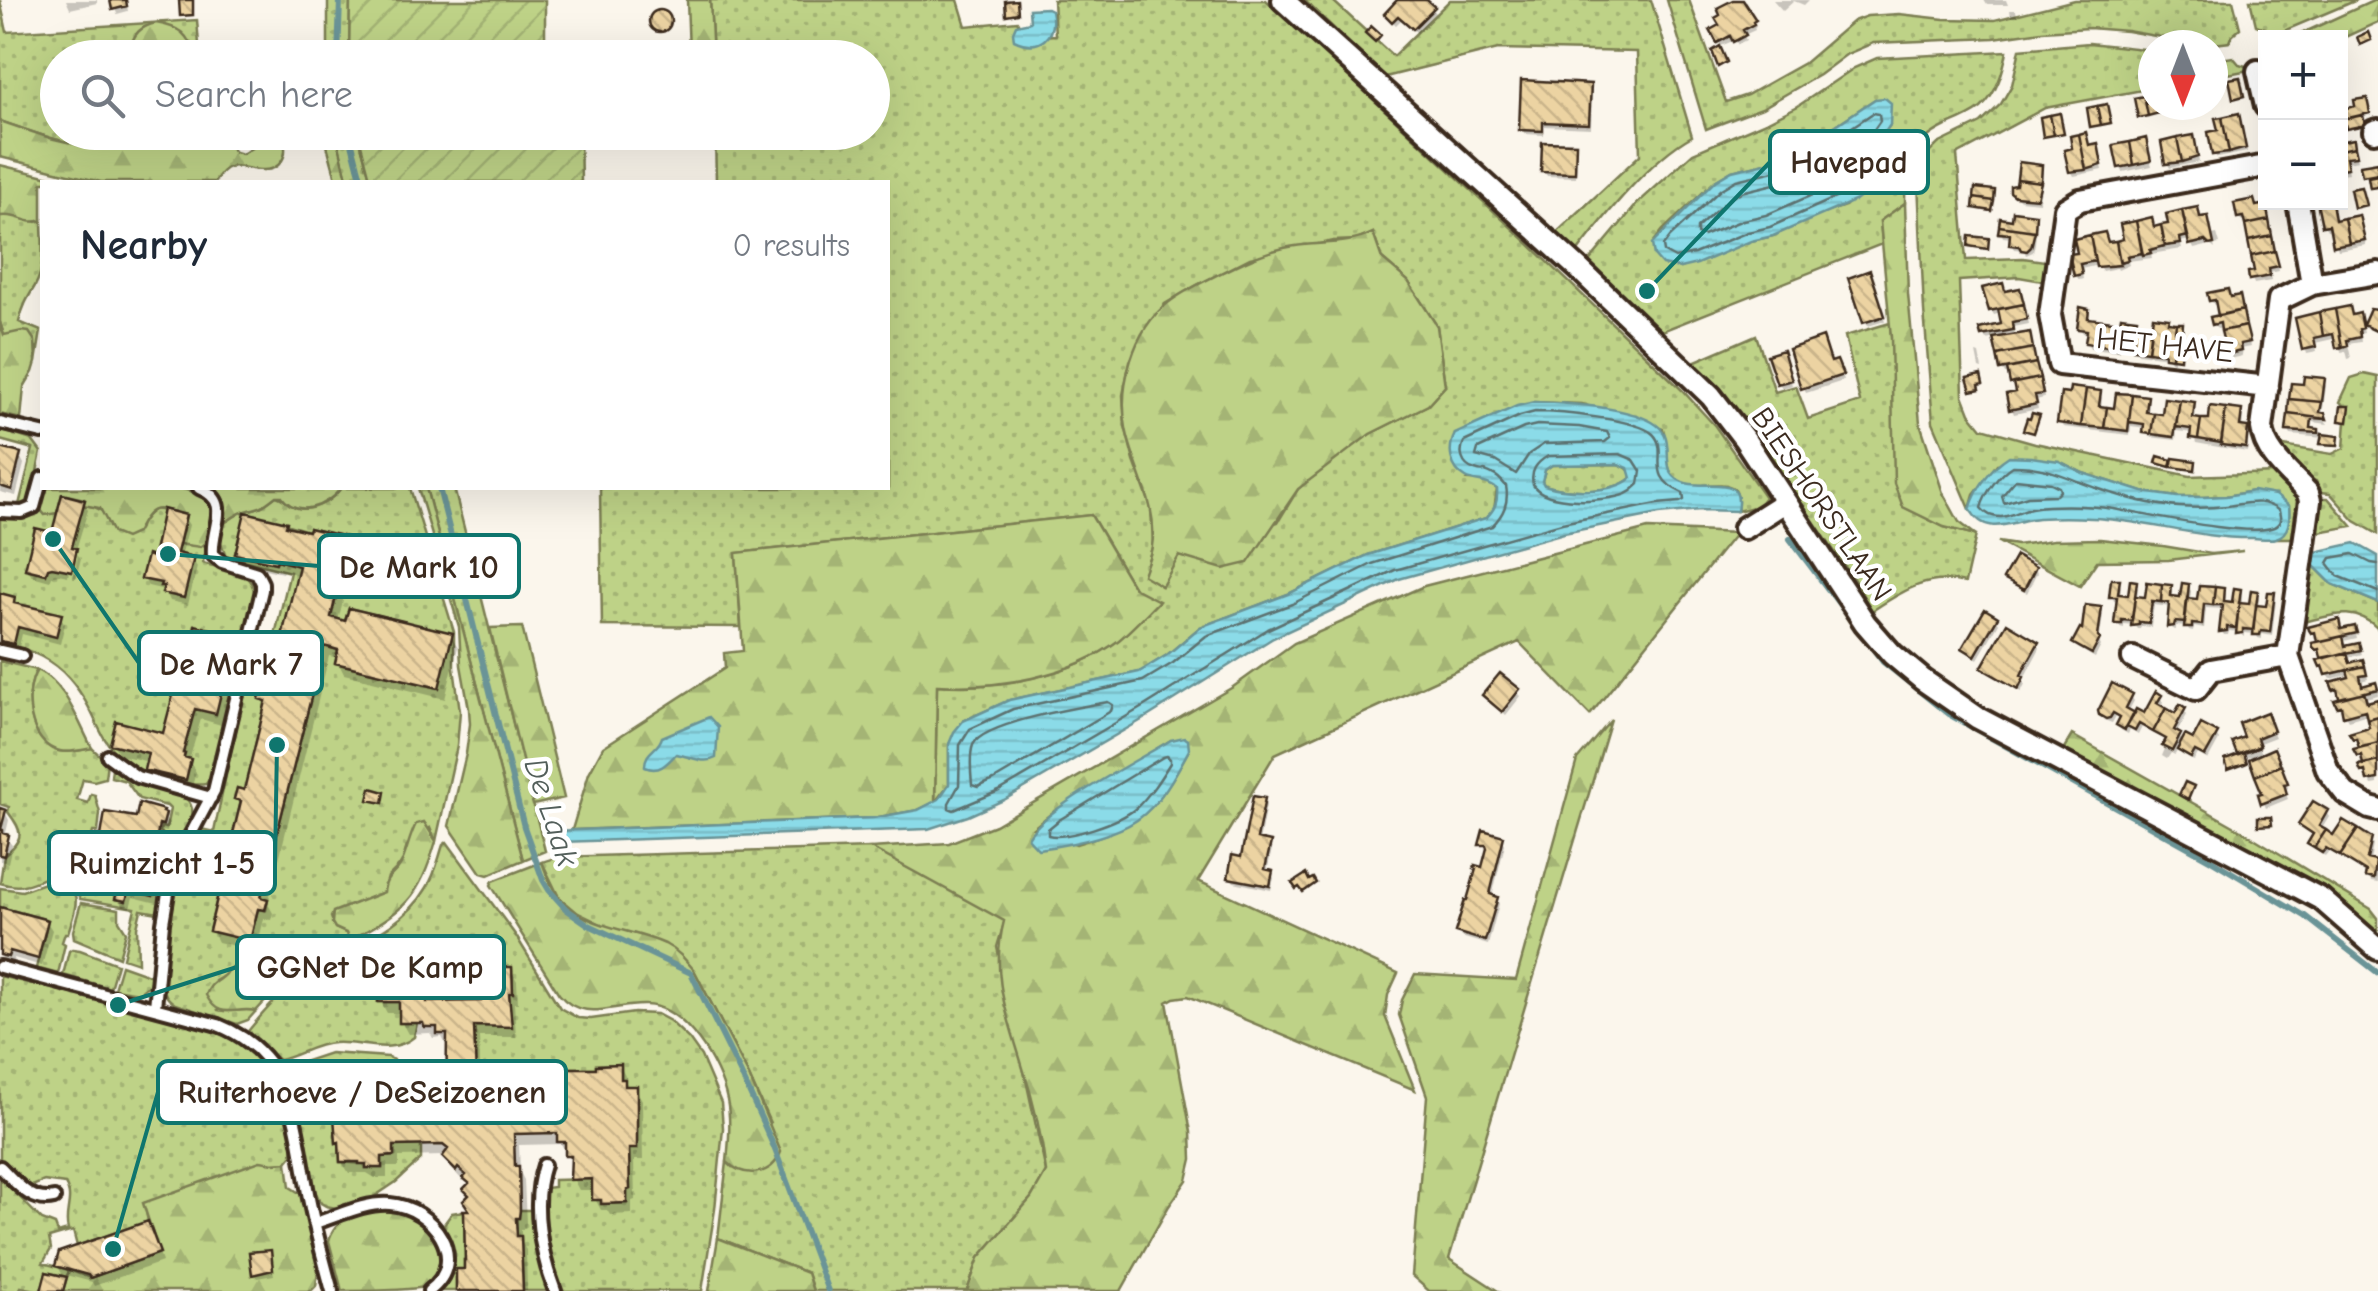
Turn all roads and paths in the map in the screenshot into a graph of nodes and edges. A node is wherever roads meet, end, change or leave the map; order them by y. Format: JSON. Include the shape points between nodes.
{"nodes":[{"id":1,"x":1282,"y":0,"type":"edge"},
{"id":2,"x":2258,"y":167,"type":"edge"},
{"id":3,"x":2299,"y":210,"type":"edge"},
{"id":4,"x":2378,"y":272,"type":"edge"},
{"id":5,"x":2312,"y":284,"type":"junction"},
{"id":6,"x":2268,"y":386,"type":"junction"},
{"id":7,"x":0,"y":423,"type":"edge"},
{"id":8,"x":40,"y":433,"type":"edge"},
{"id":9,"x":40,"y":485,"type":"edge"},
{"id":10,"x":204,"y":490,"type":"edge"},
{"id":11,"x":1785,"y":502,"type":"junction"},
{"id":12,"x":0,"y":511,"type":"edge"},
{"id":13,"x":1744,"y":528,"type":"dead end"},
{"id":14,"x":0,"y":651,"type":"edge"},
{"id":15,"x":22,"y":656,"type":"dead end"},
{"id":16,"x":2288,"y":656,"type":"junction"},
{"id":17,"x":2133,"y":658,"type":"dead end"},
{"id":18,"x":108,"y":756,"type":"dead end"},
{"id":19,"x":212,"y":798,"type":"junction"},
{"id":20,"x":2378,"y":810,"type":"edge"},
{"id":21,"x":2378,"y":949,"type":"edge"},
{"id":22,"x":0,"y":967,"type":"edge"},
{"id":23,"x":155,"y":1006,"type":"junction"},
{"id":24,"x":544,"y":1165,"type":"dead end"},
{"id":25,"x":0,"y":1167,"type":"edge"},
{"id":26,"x":54,"y":1198,"type":"dead end"},
{"id":27,"x":314,"y":1223,"type":"junction"},
{"id":28,"x":332,"y":1291,"type":"edge"},
{"id":29,"x":429,"y":1291,"type":"edge"},
{"id":30,"x":555,"y":1291,"type":"edge"}],
"edges":[{"from":1,"to":11,"type":"street","name":"BIESHORSTLAAN","via":[[1671,356],[1745,440]]},
{"from":2,"to":6,"type":"street","name":"HET HAVE","via":[[2080,200],[2065,209],[2050,315],[2059,364]]},
{"from":3,"to":5,"type":"street"},
{"from":4,"to":5,"type":"street"},
{"from":5,"to":6,"type":"street","via":[[2279,300]]},
{"from":6,"to":16,"type":"street","via":[[2265,444],[2310,501]]},
{"from":7,"to":8,"type":"lane"},
{"from":9,"to":12,"type":"lane","via":[[34,506]]},
{"from":10,"to":19,"type":"lane","via":[[218,504],[213,555],[252,570],[262,583]]},
{"from":11,"to":13,"type":"street"},
{"from":11,"to":21,"type":"street","name":"BIESHORSTLAAN","via":[[1865,623],[1923,680],[1978,718],[2321,898]]},
{"from":14,"to":15,"type":"lane"},
{"from":16,"to":17,"type":"street","via":[[2211,670],[2196,689]]},
{"from":16,"to":20,"type":"street","via":[[2328,772],[2346,793]]},
{"from":18,"to":19,"type":"lane","via":[[137,776]]},
{"from":19,"to":23,"type":"lane","via":[[170,881]]},
{"from":22,"to":23,"type":"lane"},
{"from":23,"to":27,"type":"lane","via":[[230,1030],[273,1066],[296,1122]]},
{"from":24,"to":30,"type":"lane","via":[[541,1243]]},
{"from":25,"to":26,"type":"lane","via":[[30,1196]]},
{"from":27,"to":28,"type":"lane"},
{"from":27,"to":29,"type":"lane","via":[[378,1204],[424,1216],[447,1260]]}]}
